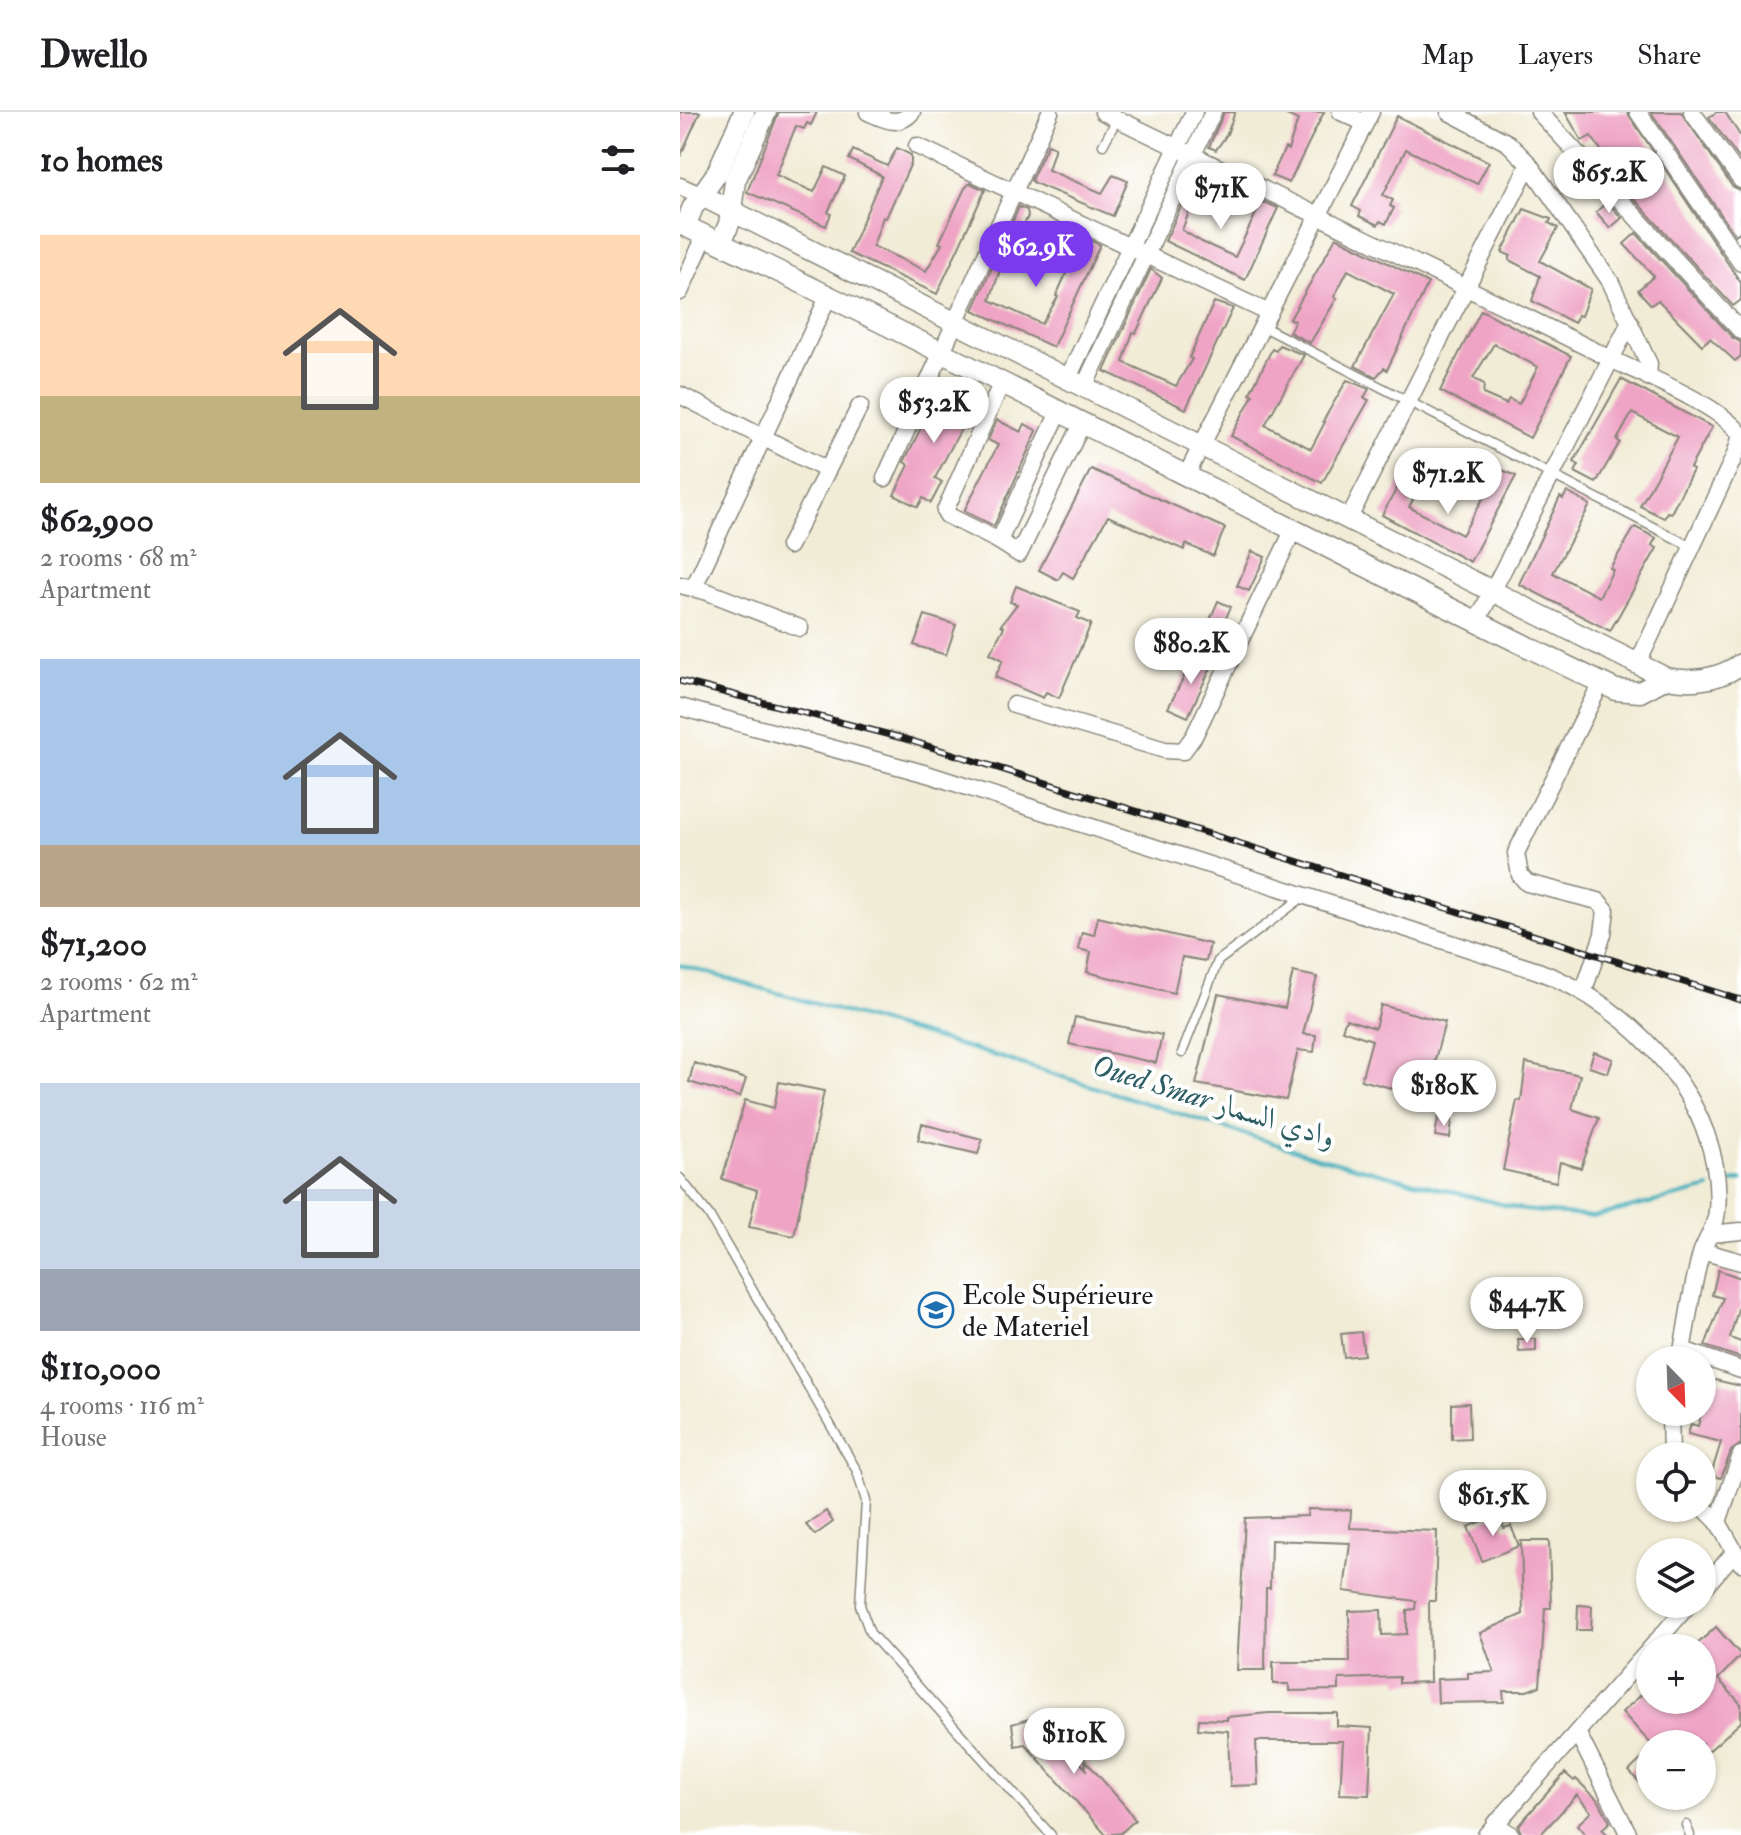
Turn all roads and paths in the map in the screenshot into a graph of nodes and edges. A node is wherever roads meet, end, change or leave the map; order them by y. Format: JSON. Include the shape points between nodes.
{"nodes":[{"id":1,"x":744,"y":112,"type":"edge"},
{"id":2,"x":766,"y":112,"type":"edge"},
{"id":3,"x":868,"y":112,"type":"edge"},
{"id":4,"x":912,"y":112,"type":"edge"},
{"id":5,"x":1050,"y":112,"type":"edge"},
{"id":6,"x":1194,"y":112,"type":"edge"},
{"id":7,"x":1213,"y":112,"type":"edge"},
{"id":8,"x":1341,"y":112,"type":"edge"},
{"id":9,"x":1449,"y":112,"type":"edge"},
{"id":10,"x":1539,"y":112,"type":"edge"},
{"id":11,"x":1638,"y":112,"type":"edge"},
{"id":12,"x":1692,"y":112,"type":"edge"},
{"id":13,"x":1110,"y":115,"type":"edge"},
{"id":14,"x":1368,"y":118,"type":"edge"},
{"id":15,"x":1103,"y":145,"type":"dead end"},
{"id":16,"x":917,"y":146,"type":"dead end"},
{"id":17,"x":1177,"y":148,"type":"junction"},
{"id":18,"x":1193,"y":155,"type":"junction"},
{"id":19,"x":1529,"y":164,"type":"junction"},
{"id":20,"x":1741,"y":180,"type":"edge"},
{"id":21,"x":680,"y":186,"type":"edge"},
{"id":22,"x":1013,"y":192,"type":"junction"},
{"id":23,"x":702,"y":196,"type":"junction"},
{"id":24,"x":730,"y":208,"type":"junction"},
{"id":25,"x":1319,"y":215,"type":"junction"},
{"id":26,"x":682,"y":225,"type":"edge"},
{"id":27,"x":713,"y":239,"type":"junction"},
{"id":28,"x":1130,"y":248,"type":"junction"},
{"id":29,"x":1146,"y":255,"type":"junction"},
{"id":30,"x":1741,"y":263,"type":"edge"},
{"id":31,"x":1466,"y":285,"type":"junction"},
{"id":32,"x":680,"y":292,"type":"edge"},
{"id":33,"x":829,"y":295,"type":"junction"},
{"id":34,"x":1265,"y":320,"type":"junction"},
{"id":35,"x":1630,"y":322,"type":"junction"},
{"id":36,"x":955,"y":323,"type":"junction"},
{"id":37,"x":1741,"y":331,"type":"edge"},
{"id":38,"x":943,"y":351,"type":"junction"},
{"id":39,"x":1611,"y":359,"type":"junction"},
{"id":40,"x":1648,"y":377,"type":"junction"},
{"id":41,"x":1076,"y":382,"type":"junction"},
{"id":42,"x":1001,"y":384,"type":"junction"},
{"id":43,"x":680,"y":395,"type":"edge"},
{"id":44,"x":1407,"y":403,"type":"junction"},
{"id":45,"x":860,"y":406,"type":"dead end"},
{"id":46,"x":1058,"y":414,"type":"junction"},
{"id":47,"x":1081,"y":426,"type":"junction"},
{"id":48,"x":764,"y":437,"type":"junction"},
{"id":49,"x":1201,"y":446,"type":"junction"},
{"id":50,"x":827,"y":470,"type":"junction"},
{"id":51,"x":1187,"y":474,"type":"junction"},
{"id":52,"x":1552,"y":475,"type":"junction"},
{"id":53,"x":885,"y":478,"type":"dead end"},
{"id":54,"x":1348,"y":520,"type":"junction"},
{"id":55,"x":1294,"y":529,"type":"junction"},
{"id":56,"x":999,"y":541,"type":"junction"},
{"id":57,"x":789,"y":546,"type":"dead end"},
{"id":58,"x":1692,"y":547,"type":"junction"},
{"id":59,"x":687,"y":586,"type":"edge"},
{"id":60,"x":1492,"y":591,"type":"junction"},
{"id":61,"x":1476,"y":623,"type":"junction"},
{"id":62,"x":800,"y":628,"type":"dead end"},
{"id":63,"x":1638,"y":663,"type":"junction"},
{"id":64,"x":1741,"y":664,"type":"edge"},
{"id":65,"x":1666,"y":678,"type":"junction"},
{"id":66,"x":1601,"y":683,"type":"junction"},
{"id":67,"x":1014,"y":705,"type":"dead end"},
{"id":68,"x":680,"y":707,"type":"edge"},
{"id":69,"x":1303,"y":897,"type":"junction"},
{"id":70,"x":1584,"y":990,"type":"junction"},
{"id":71,"x":1182,"y":1053,"type":"dead end"},
{"id":72,"x":680,"y":1178,"type":"edge"},
{"id":73,"x":1741,"y":1231,"type":"edge"},
{"id":74,"x":1710,"y":1234,"type":"junction"},
{"id":75,"x":1702,"y":1251,"type":"junction"},
{"id":76,"x":1741,"y":1262,"type":"edge"},
{"id":77,"x":1684,"y":1346,"type":"edge"},
{"id":78,"x":1716,"y":1364,"type":"edge"},
{"id":79,"x":1741,"y":1370,"type":"edge"},
{"id":80,"x":1741,"y":1455,"type":"edge"},
{"id":81,"x":1718,"y":1522,"type":"joint"},
{"id":82,"x":1737,"y":1558,"type":"edge"},
{"id":83,"x":1716,"y":1577,"type":"edge"},
{"id":84,"x":1677,"y":1618,"type":"edge"},
{"id":85,"x":1662,"y":1634,"type":"edge"},
{"id":86,"x":1636,"y":1664,"type":"edge"},
{"id":87,"x":1577,"y":1732,"type":"junction"},
{"id":88,"x":1686,"y":1825,"type":"dead end"},
{"id":89,"x":1490,"y":1829,"type":"edge"},
{"id":90,"x":1051,"y":1835,"type":"edge"},
{"id":91,"x":1511,"y":1835,"type":"edge"},
{"id":92,"x":1629,"y":1835,"type":"edge"},
{"id":93,"x":1690,"y":1835,"type":"edge"}],
"edges":[{"from":1,"to":23,"type":"street"},
{"from":2,"to":24,"type":"street","via":[[735,181]]},
{"from":3,"to":4,"type":"street","via":[[893,122]]},
{"from":5,"to":22,"type":"street"},
{"from":6,"to":17,"type":"street"},
{"from":7,"to":18,"type":"street"},
{"from":8,"to":14,"type":"street"},
{"from":9,"to":19,"type":"street","via":[[1508,143]]},
{"from":10,"to":37,"type":"street"},
{"from":11,"to":30,"type":"street"},
{"from":12,"to":20,"type":"street"},
{"from":13,"to":15,"type":"lane"},
{"from":13,"to":17,"type":"street"},
{"from":14,"to":25,"type":"street"},
{"from":16,"to":22,"type":"street"},
{"from":17,"to":18,"type":"street"},
{"from":17,"to":28,"type":"street"},
{"from":18,"to":25,"type":"street"},
{"from":18,"to":29,"type":"street"},
{"from":19,"to":31,"type":"street"},
{"from":19,"to":35,"type":"street","via":[[1600,263]]},
{"from":21,"to":23,"type":"street"},
{"from":22,"to":28,"type":"street"},
{"from":22,"to":36,"type":"street"},
{"from":23,"to":24,"type":"street"},
{"from":23,"to":26,"type":"street"},
{"from":24,"to":27,"type":"street","via":[[727,231]]},
{"from":24,"to":36,"type":"street"},
{"from":25,"to":31,"type":"street"},
{"from":25,"to":34,"type":"street"},
{"from":26,"to":27,"type":"street"},
{"from":27,"to":32,"type":"street"},
{"from":27,"to":33,"type":"street"},
{"from":28,"to":29,"type":"street"},
{"from":28,"to":41,"type":"street"},
{"from":29,"to":34,"type":"street"},
{"from":29,"to":41,"type":"street"},
{"from":31,"to":39,"type":"street"},
{"from":31,"to":44,"type":"street"},
{"from":33,"to":38,"type":"street"},
{"from":33,"to":48,"type":"street"},
{"from":34,"to":44,"type":"lane"},
{"from":34,"to":49,"type":"street"},
{"from":35,"to":39,"type":"street"},
{"from":35,"to":40,"type":"street","via":[[1650,366]]},
{"from":36,"to":38,"type":"street"},
{"from":36,"to":41,"type":"street"},
{"from":38,"to":42,"type":"street"},
{"from":38,"to":53,"type":"street"},
{"from":39,"to":40,"type":"street"},
{"from":39,"to":52,"type":"street"},
{"from":40,"to":58,"type":"street","via":[[1717,414],[1741,435]]},
{"from":41,"to":49,"type":"street"},
{"from":42,"to":46,"type":"street"},
{"from":42,"to":56,"type":"street","via":[[945,511]]},
{"from":43,"to":48,"type":"street"},
{"from":44,"to":52,"type":"lane"},
{"from":44,"to":54,"type":"street"},
{"from":45,"to":50,"type":"street"},
{"from":46,"to":47,"type":"street"},
{"from":46,"to":56,"type":"street"},
{"from":47,"to":51,"type":"street"},
{"from":47,"to":56,"type":"street","via":[[1023,551],[1019,554]]},
{"from":48,"to":50,"type":"street"},
{"from":48,"to":59,"type":"street"},
{"from":49,"to":51,"type":"street"},
{"from":49,"to":54,"type":"street"},
{"from":50,"to":57,"type":"street"},
{"from":51,"to":55,"type":"street"},
{"from":52,"to":58,"type":"lane"},
{"from":52,"to":60,"type":"street"},
{"from":54,"to":60,"type":"street"},
{"from":55,"to":61,"type":"street"},
{"from":55,"to":67,"type":"street","via":[[1183,751]]},
{"from":58,"to":63,"type":"street"},
{"from":59,"to":62,"type":"street"},
{"from":60,"to":61,"type":"street"},
{"from":60,"to":63,"type":"street"},
{"from":61,"to":66,"type":"street"},
{"from":63,"to":65,"type":"street"},
{"from":64,"to":65,"type":"street","via":[[1718,677]]},
{"from":65,"to":66,"type":"street","via":[[1632,694]]},
{"from":66,"to":70,"type":"street","via":[[1516,853],[1527,883],[1598,901],[1606,910]]},
{"from":68,"to":69,"type":"street","via":[[927,774]]},
{"from":69,"to":70,"type":"street"},
{"from":69,"to":71,"type":"lane","via":[[1218,961]]},
{"from":70,"to":74,"type":"street","via":[[1637,1033],[1688,1095],[1705,1130],[1716,1176],[1717,1213]]},
{"from":72,"to":90,"type":"lane","via":[[709,1215],[857,1471],[866,1501],[860,1605],[870,1633]]},
{"from":73,"to":74,"type":"street"},
{"from":74,"to":75,"type":"street"},
{"from":75,"to":76,"type":"street"},
{"from":75,"to":77,"type":"street"},
{"from":78,"to":79,"type":"street"},
{"from":80,"to":81,"type":"street"},
{"from":81,"to":82,"type":"street"},
{"from":82,"to":83,"type":"street"},
{"from":84,"to":85,"type":"street"},
{"from":86,"to":87,"type":"street"},
{"from":87,"to":89,"type":"street"},
{"from":87,"to":92,"type":"street"},
{"from":88,"to":93,"type":"lane"},
{"from":89,"to":91,"type":"street"}]}
